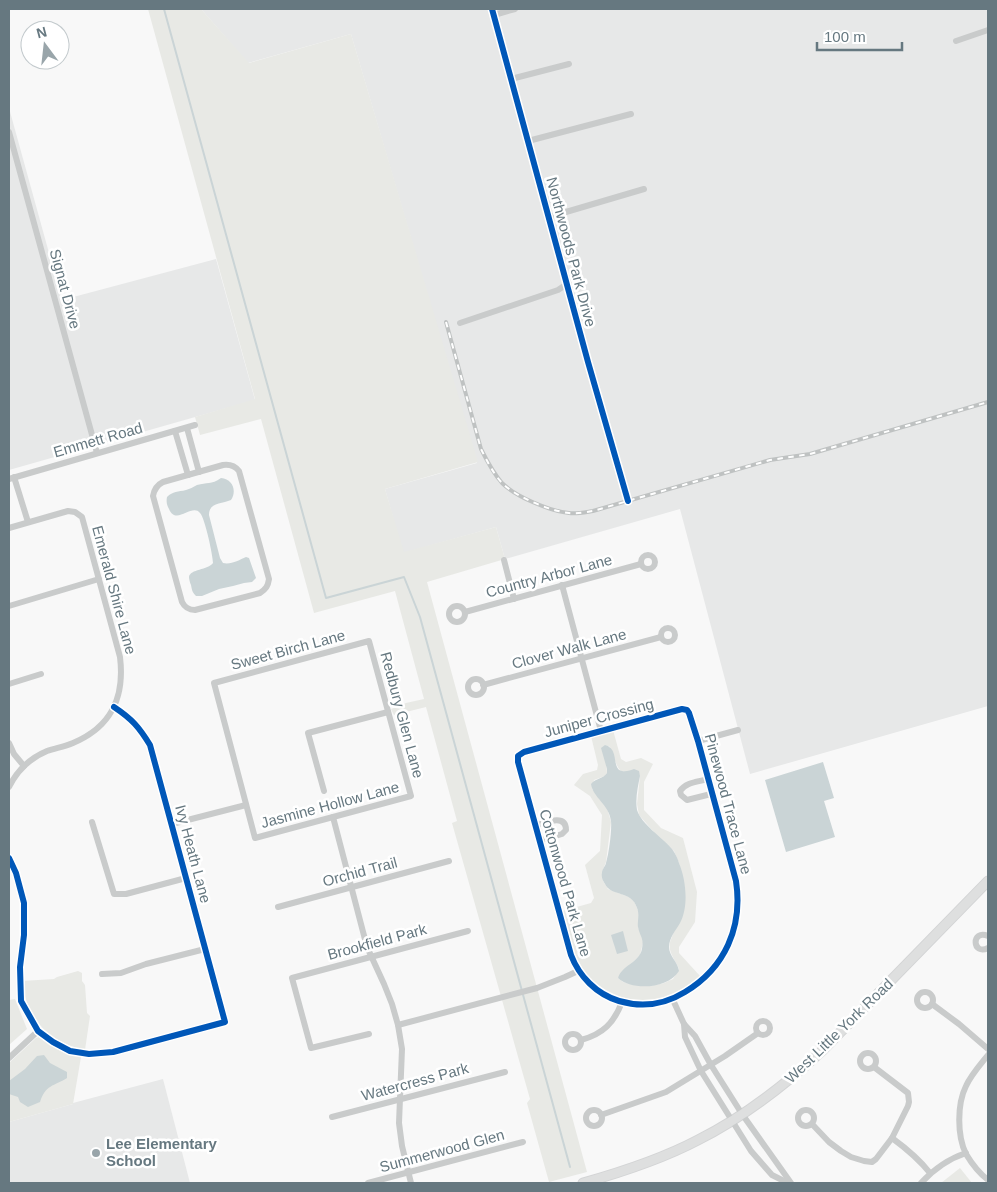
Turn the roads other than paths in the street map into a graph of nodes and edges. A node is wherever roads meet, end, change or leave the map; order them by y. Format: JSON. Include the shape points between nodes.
{"nodes":[{"id":1,"x":515,"y":9,"type":"edge"},
{"id":2,"x":493,"y":12,"type":"edge"},
{"id":3,"x":988,"y":30,"type":"edge"},
{"id":4,"x":956,"y":41,"type":"dead end"},
{"id":5,"x":568,"y":64,"type":"dead end"},
{"id":6,"x":511,"y":79,"type":"junction"},
{"id":7,"x":631,"y":114,"type":"dead end"},
{"id":8,"x":9,"y":132,"type":"edge"},
{"id":9,"x":528,"y":141,"type":"junction"},
{"id":10,"x":644,"y":189,"type":"dead end"},
{"id":11,"x":549,"y":217,"type":"junction"},
{"id":12,"x":567,"y":284,"type":"junction"},
{"id":13,"x":460,"y":323,"type":"dead end"},
{"id":14,"x":195,"y":425,"type":"dead end"},
{"id":15,"x":186,"y":428,"type":"junction"},
{"id":16,"x":176,"y":431,"type":"junction"},
{"id":17,"x":193,"y":451,"type":"junction"},
{"id":18,"x":97,"y":452,"type":"junction"},
{"id":19,"x":182,"y":455,"type":"junction"},
{"id":20,"x":199,"y":472,"type":"junction"},
{"id":21,"x":188,"y":475,"type":"junction"},
{"id":22,"x":12,"y":478,"type":"edge"},
{"id":23,"x":628,"y":501,"type":"dead end"},
{"id":24,"x":28,"y":522,"type":"junction"},
{"id":25,"x":9,"y":528,"type":"edge"},
{"id":26,"x":504,"y":560,"type":"dead end"},
{"id":27,"x":641,"y":564,"type":"dead end"},
{"id":28,"x":99,"y":579,"type":"junction"},
{"id":29,"x":562,"y":585,"type":"junction"},
{"id":30,"x":514,"y":598,"type":"junction"},
{"id":31,"x":9,"y":606,"type":"edge"},
{"id":32,"x":465,"y":612,"type":"dead end"},
{"id":33,"x":661,"y":637,"type":"dead end"},
{"id":34,"x":369,"y":641,"type":"joint"},
{"id":35,"x":582,"y":658,"type":"junction"},
{"id":36,"x":41,"y":674,"type":"dead end"},
{"id":37,"x":9,"y":684,"type":"edge"},
{"id":38,"x":483,"y":685,"type":"dead end"},
{"id":39,"x":114,"y":707,"type":"junction"},
{"id":40,"x":687,"y":710,"type":"joint"},
{"id":41,"x":388,"y":712,"type":"junction"},
{"id":42,"x":738,"y":730,"type":"dead end"},
{"id":43,"x":601,"y":731,"type":"junction"},
{"id":44,"x":698,"y":741,"type":"junction"},
{"id":45,"x":9,"y":743,"type":"edge"},
{"id":46,"x":518,"y":756,"type":"joint"},
{"id":47,"x":24,"y":766,"type":"junction"},
{"id":48,"x":708,"y":779,"type":"junction"},
{"id":49,"x":9,"y":788,"type":"edge"},
{"id":50,"x":324,"y":791,"type":"dead end"},
{"id":51,"x":712,"y":794,"type":"junction"},
{"id":52,"x":411,"y":796,"type":"joint"},
{"id":53,"x":246,"y":804,"type":"junction"},
{"id":54,"x":333,"y":817,"type":"junction"},
{"id":55,"x":92,"y":822,"type":"dead end"},
{"id":56,"x":172,"y":824,"type":"junction"},
{"id":57,"x":535,"y":826,"type":"junction"},
{"id":58,"x":539,"y":841,"type":"junction"},
{"id":59,"x":9,"y":858,"type":"edge"},
{"id":60,"x":449,"y":861,"type":"dead end"},
{"id":61,"x":186,"y":878,"type":"junction"},
{"id":62,"x":988,"y":881,"type":"edge"},
{"id":63,"x":352,"y":887,"type":"junction"},
{"id":64,"x":278,"y":907,"type":"dead end"},
{"id":65,"x":468,"y":931,"type":"dead end"},
{"id":66,"x":988,"y":936,"type":"edge"},
{"id":67,"x":988,"y":948,"type":"edge"},
{"id":68,"x":205,"y":950,"type":"junction"},
{"id":69,"x":371,"y":957,"type":"junction"},
{"id":70,"x":578,"y":971,"type":"junction"},
{"id":71,"x":102,"y":974,"type":"dead end"},
{"id":72,"x":673,"y":1000,"type":"junction"},
{"id":73,"x":622,"y":1002,"type":"junction"},
{"id":74,"x":932,"y":1004,"type":"dead end"},
{"id":75,"x":684,"y":1024,"type":"junction"},
{"id":76,"x":398,"y":1025,"type":"junction"},
{"id":77,"x":38,"y":1031,"type":"junction"},
{"id":78,"x":758,"y":1033,"type":"dead end"},
{"id":79,"x":369,"y":1034,"type":"dead end"},
{"id":80,"x":580,"y":1040,"type":"dead end"},
{"id":81,"x":988,"y":1049,"type":"edge"},
{"id":82,"x":988,"y":1055,"type":"edge"},
{"id":83,"x":9,"y":1058,"type":"edge"},
{"id":84,"x":711,"y":1065,"type":"junction"},
{"id":85,"x":874,"y":1067,"type":"dead end"},
{"id":86,"x":701,"y":1071,"type":"junction"},
{"id":87,"x":505,"y":1072,"type":"dead end"},
{"id":88,"x":400,"y":1099,"type":"junction"},
{"id":89,"x":742,"y":1114,"type":"junction"},
{"id":90,"x":601,"y":1115,"type":"dead end"},
{"id":91,"x":332,"y":1117,"type":"dead end"},
{"id":92,"x":732,"y":1120,"type":"junction"},
{"id":93,"x":812,"y":1124,"type":"dead end"},
{"id":94,"x":892,"y":1138,"type":"junction"},
{"id":95,"x":523,"y":1142,"type":"dead end"},
{"id":96,"x":762,"y":1142,"type":"junction"},
{"id":97,"x":751,"y":1151,"type":"junction"},
{"id":98,"x":966,"y":1153,"type":"junction"},
{"id":99,"x":408,"y":1173,"type":"junction"},
{"id":100,"x":930,"y":1173,"type":"junction"},
{"id":101,"x":988,"y":1180,"type":"edge"},
{"id":102,"x":368,"y":1183,"type":"edge"},
{"id":103,"x":411,"y":1183,"type":"edge"},
{"id":104,"x":583,"y":1183,"type":"edge"},
{"id":105,"x":789,"y":1183,"type":"edge"},
{"id":106,"x":921,"y":1183,"type":"edge"}],
"edges":[{"from":1,"to":2,"type":"street"},
{"from":2,"to":6,"type":"street","name":"Northwoods Park Drive"},
{"from":3,"to":4,"type":"street"},
{"from":5,"to":6,"type":"street"},
{"from":6,"to":9,"type":"street","name":"Northwoods Park Drive"},
{"from":7,"to":9,"type":"street"},
{"from":8,"to":18,"type":"street","name":"Signat Drive"},
{"from":9,"to":11,"type":"street","name":"Northwoods Park Drive"},
{"from":10,"to":11,"type":"street"},
{"from":11,"to":12,"type":"street","name":"Northwoods Park Drive"},
{"from":12,"to":13,"type":"street","via":[[558,290]]},
{"from":12,"to":23,"type":"street","name":"Northwoods Park Drive"},
{"from":14,"to":15,"type":"street","name":"Emmett Road"},
{"from":15,"to":16,"type":"street","name":"Emmett Road"},
{"from":15,"to":17,"type":"street"},
{"from":16,"to":18,"type":"street","name":"Emmett Road"},
{"from":16,"to":19,"type":"street"},
{"from":17,"to":19,"type":"street"},
{"from":17,"to":20,"type":"street"},
{"from":18,"to":22,"type":"street","name":"Emmett Road"},
{"from":19,"to":21,"type":"street"},
{"from":20,"to":21,"type":"street"},
{"from":20,"to":21,"type":"street","via":[[228,465],[239,472],[269,578],[267,587],[260,593],[196,610],[186,608],[182,602],[153,496],[163,482]]},
{"from":22,"to":24,"type":"street"},
{"from":24,"to":25,"type":"street"},
{"from":24,"to":28,"type":"street","name":"Emerald Shire Lane","via":[[68,511],[76,512],[82,517]]},
{"from":26,"to":30,"type":"street"},
{"from":27,"to":29,"type":"street","name":"Country Arbor Lane"},
{"from":28,"to":31,"type":"street"},
{"from":28,"to":39,"type":"street","name":"Emerald Shire Lane","via":[[121,664],[121,688]]},
{"from":29,"to":30,"type":"street","name":"Country Arbor Lane"},
{"from":29,"to":35,"type":"street"},
{"from":30,"to":32,"type":"street","name":"Country Arbor Lane"},
{"from":33,"to":35,"type":"street","name":"Clover Walk Lane"},
{"from":34,"to":41,"type":"street","name":"Redbury Glen Lane"},
{"from":34,"to":53,"type":"street","name":"Sweet Birch Lane","via":[[214,683]]},
{"from":35,"to":38,"type":"street","name":"Clover Walk Lane"},
{"from":35,"to":43,"type":"street"},
{"from":36,"to":37,"type":"street"},
{"from":39,"to":47,"type":"street","name":"Emerald Shire Lane","via":[[101,726],[88,736],[47,751]]},
{"from":39,"to":56,"type":"street","name":"Ivy Heath Lane","via":[[140,728],[150,745]]},
{"from":40,"to":43,"type":"street","name":"Juniper Crossing"},
{"from":40,"to":44,"type":"street","name":"Pinewood Trace Lane"},
{"from":41,"to":50,"type":"street","via":[[308,733]]},
{"from":41,"to":52,"type":"street","name":"Redbury Glen Lane"},
{"from":42,"to":44,"type":"street"},
{"from":43,"to":46,"type":"street","name":"Juniper Crossing"},
{"from":44,"to":48,"type":"street","name":"Pinewood Trace Lane"},
{"from":45,"to":47,"type":"street"},
{"from":46,"to":57,"type":"street","name":"Cottonwood Park Lane"},
{"from":47,"to":49,"type":"street"},
{"from":48,"to":51,"type":"street","name":"Pinewood Trace Lane"},
{"from":48,"to":51,"type":"street","via":[[686,785],[680,791],[681,795],[686,800]]},
{"from":51,"to":72,"type":"street","name":"Pinewood Trace Lane","via":[[736,881],[735,924],[726,950],[711,972]]},
{"from":52,"to":54,"type":"street","name":"Jasmine Hollow Lane"},
{"from":53,"to":54,"type":"street","name":"Jasmine Hollow Lane","via":[[255,838]]},
{"from":53,"to":56,"type":"street"},
{"from":54,"to":63,"type":"street"},
{"from":55,"to":61,"type":"street","via":[[114,894],[126,894]]},
{"from":56,"to":61,"type":"street","name":"Ivy Heath Lane"},
{"from":57,"to":58,"type":"street","name":"Cottonwood Park Lane"},
{"from":57,"to":58,"type":"street","via":[[561,820],[566,826],[562,834]]},
{"from":58,"to":70,"type":"street","name":"Cottonwood Park Lane","via":[[570,955]]},
{"from":59,"to":77,"type":"street","via":[[24,904],[20,967],[22,1001]]},
{"from":60,"to":63,"type":"street","name":"Orchid Trail"},
{"from":61,"to":68,"type":"street","name":"Ivy Heath Lane"},
{"from":62,"to":89,"type":"main road","name":"West Little York Road","via":[[823,1050],[795,1076]]},
{"from":63,"to":64,"type":"street","name":"Orchid Trail"},
{"from":63,"to":69,"type":"street"},
{"from":65,"to":69,"type":"street","name":"Brookfield Park"},
{"from":66,"to":67,"type":"street","via":[[981,935],[975,942],[979,949]]},
{"from":68,"to":71,"type":"street","via":[[121,973]]},
{"from":68,"to":77,"type":"street","name":"Ivy Heath Lane","via":[[225,1022],[113,1052],[89,1054],[70,1051]]},
{"from":69,"to":76,"type":"street"},
{"from":69,"to":79,"type":"street","name":"Brookfield Park","via":[[292,978],[311,1048]]},
{"from":70,"to":73,"type":"street","name":"Cottonwood Park Lane","via":[[598,991]]},
{"from":70,"to":76,"type":"street","via":[[537,988]]},
{"from":72,"to":73,"type":"street","name":"Cottonwood Park Lane","via":[[644,1004]]},
{"from":72,"to":75,"type":"street"},
{"from":73,"to":80,"type":"street","via":[[614,1020],[600,1032]]},
{"from":74,"to":81,"type":"street"},
{"from":75,"to":84,"type":"street","via":[[695,1036]]},
{"from":75,"to":86,"type":"street","via":[[685,1037]]},
{"from":76,"to":88,"type":"street","via":[[402,1049]]},
{"from":77,"to":83,"type":"street"},
{"from":78,"to":84,"type":"street"},
{"from":82,"to":98,"type":"street","via":[[972,1075],[960,1104],[961,1136]]},
{"from":84,"to":86,"type":"street"},
{"from":84,"to":89,"type":"street"},
{"from":85,"to":94,"type":"street","via":[[908,1093],[908,1106]]},
{"from":86,"to":90,"type":"street","via":[[666,1092]]},
{"from":86,"to":92,"type":"street"},
{"from":87,"to":88,"type":"street","name":"Watercress Park"},
{"from":88,"to":91,"type":"street","name":"Watercress Park"},
{"from":88,"to":99,"type":"street","via":[[399,1124]]},
{"from":89,"to":92,"type":"main road","name":"West Little York Road"},
{"from":89,"to":96,"type":"street"},
{"from":92,"to":97,"type":"street"},
{"from":92,"to":104,"type":"main road","name":"West Little York Road","via":[[669,1154]]},
{"from":93,"to":94,"type":"street","via":[[840,1151],[864,1161],[876,1160]]},
{"from":94,"to":100,"type":"street","via":[[911,1151]]},
{"from":95,"to":99,"type":"street","name":"Summerwood Glen"},
{"from":96,"to":97,"type":"street"},
{"from":96,"to":105,"type":"street"},
{"from":97,"to":105,"type":"street","via":[[772,1175]]},
{"from":98,"to":100,"type":"street","via":[[955,1156]]},
{"from":98,"to":101,"type":"street"},
{"from":99,"to":102,"type":"street","name":"Summerwood Glen"},
{"from":99,"to":103,"type":"street"},
{"from":100,"to":106,"type":"street"}]}
